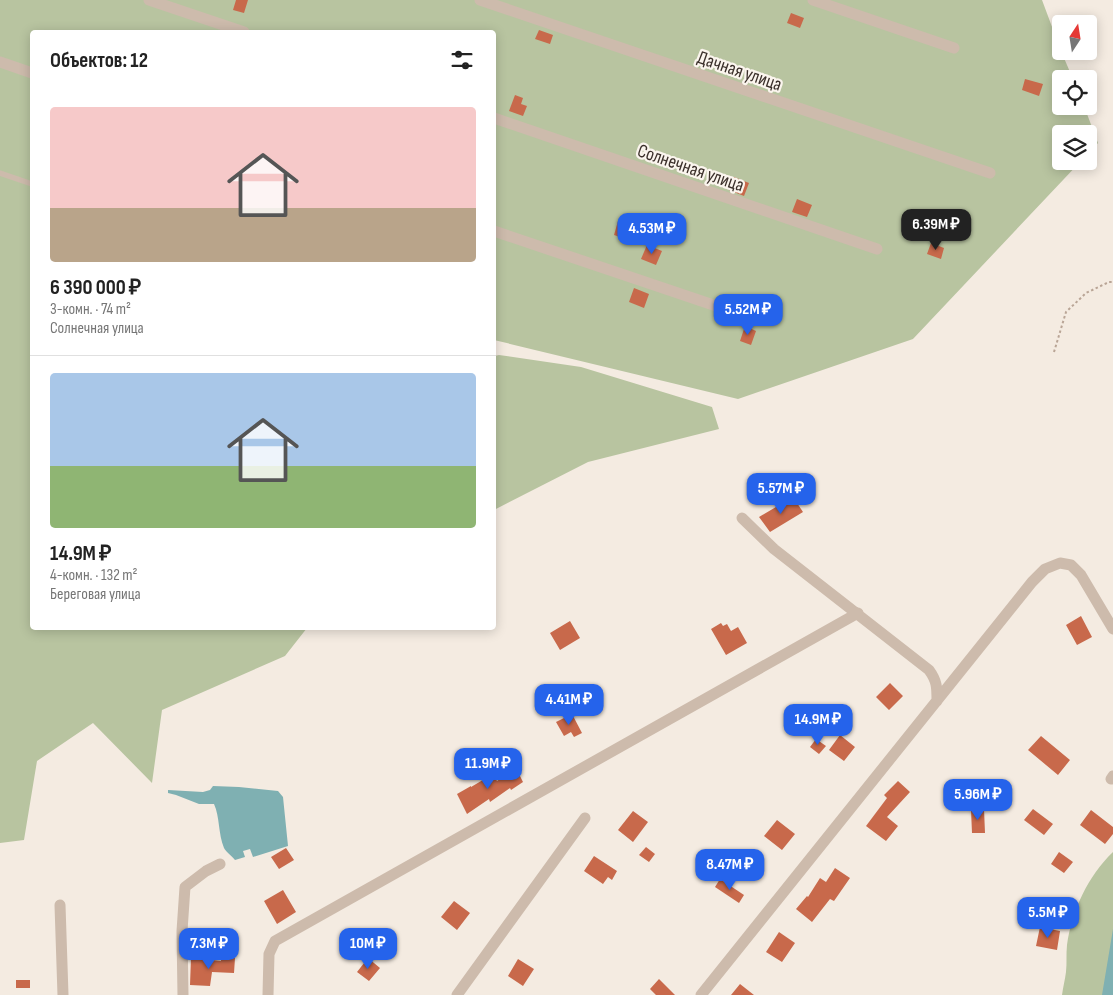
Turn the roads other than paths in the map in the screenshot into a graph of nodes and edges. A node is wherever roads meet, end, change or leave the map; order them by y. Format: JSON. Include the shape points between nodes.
{"nodes":[{"id":1,"x":149,"y":0,"type":"edge"},
{"id":2,"x":480,"y":0,"type":"edge"},
{"id":3,"x":813,"y":0,"type":"edge"},
{"id":4,"x":238,"y":30,"type":"edge"},
{"id":5,"x":954,"y":48,"type":"dead end"},
{"id":6,"x":0,"y":62,"type":"edge"},
{"id":7,"x":30,"y":72,"type":"edge"},
{"id":8,"x":496,"y":119,"type":"edge"},
{"id":9,"x":0,"y":173,"type":"edge"},
{"id":10,"x":990,"y":173,"type":"dead end"},
{"id":11,"x":30,"y":183,"type":"edge"},
{"id":12,"x":496,"y":232,"type":"edge"},
{"id":13,"x":877,"y":249,"type":"dead end"},
{"id":14,"x":740,"y":314,"type":"dead end"},
{"id":15,"x":742,"y":518,"type":"dead end"},
{"id":16,"x":858,"y":613,"type":"junction"},
{"id":17,"x":1113,"y":629,"type":"edge"},
{"id":18,"x":937,"y":701,"type":"junction"},
{"id":19,"x":585,"y":818,"type":"dead end"},
{"id":20,"x":220,"y":864,"type":"dead end"},
{"id":21,"x":60,"y":905,"type":"dead end"},
{"id":22,"x":63,"y":995,"type":"edge"},
{"id":23,"x":183,"y":995,"type":"edge"},
{"id":24,"x":268,"y":995,"type":"edge"},
{"id":25,"x":457,"y":995,"type":"edge"},
{"id":26,"x":701,"y":995,"type":"edge"}],
"edges":[{"from":1,"to":4,"type":"street"},
{"from":2,"to":10,"type":"street","name":"Дачная улица"},
{"from":3,"to":5,"type":"street"},
{"from":6,"to":7,"type":"street"},
{"from":8,"to":13,"type":"street","name":"Солнечная улица"},
{"from":9,"to":11,"type":"lane"},
{"from":12,"to":14,"type":"street"},
{"from":15,"to":16,"type":"street","via":[[774,549]]},
{"from":16,"to":18,"type":"street","via":[[929,670],[936,678]]},
{"from":16,"to":24,"type":"street","via":[[275,941],[269,954]]},
{"from":17,"to":18,"type":"street","via":[[1081,575],[1071,565],[1060,563],[1045,569]]},
{"from":18,"to":26,"type":"street"},
{"from":19,"to":25,"type":"street"},
{"from":20,"to":23,"type":"street","via":[[184,887]]},
{"from":21,"to":22,"type":"street"}]}
